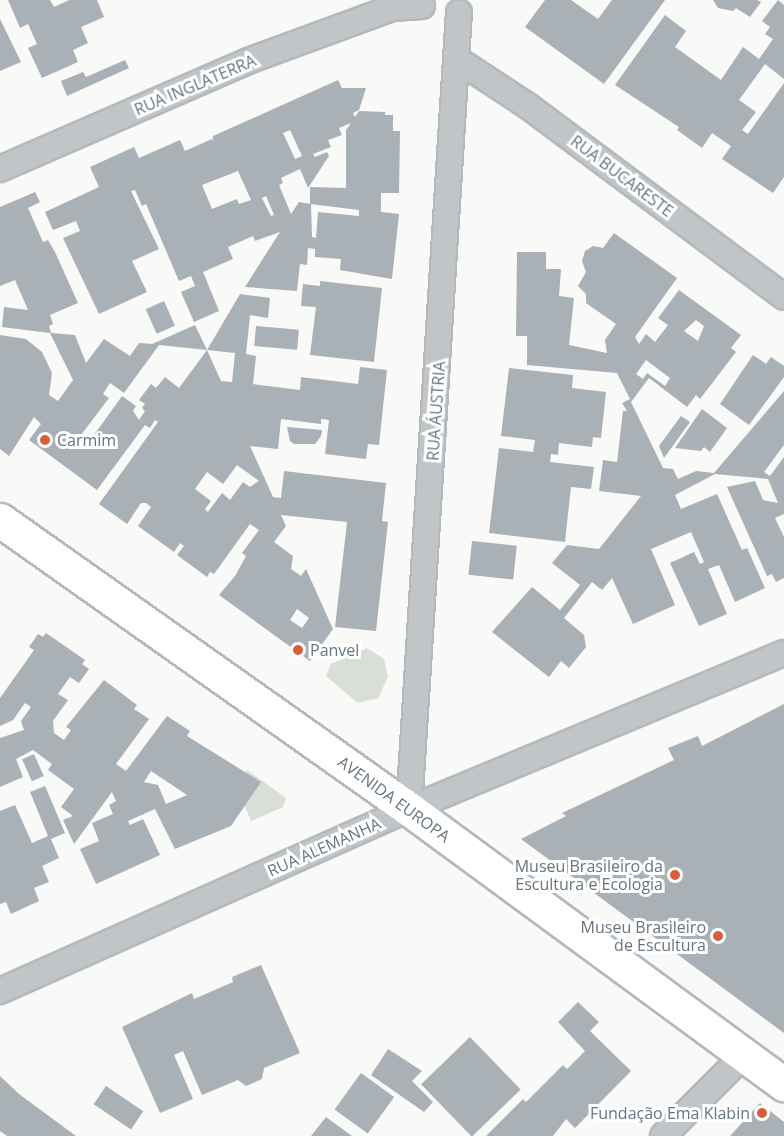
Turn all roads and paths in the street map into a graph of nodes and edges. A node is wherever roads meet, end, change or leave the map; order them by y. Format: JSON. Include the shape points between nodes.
{"nodes":[{"id":1,"x":409,"y":4,"type":"edge"},
{"id":2,"x":464,"y":7,"type":"edge"},
{"id":3,"x":458,"y":60,"type":"junction"},
{"id":4,"x":0,"y":169,"type":"edge"},
{"id":5,"x":784,"y":297,"type":"edge"},
{"id":6,"x":0,"y":520,"type":"edge"},
{"id":7,"x":784,"y":653,"type":"edge"},
{"id":8,"x":409,"y":809,"type":"junction"},
{"id":9,"x":0,"y":991,"type":"edge"},
{"id":10,"x":744,"y":1055,"type":"junction"},
{"id":11,"x":784,"y":1084,"type":"edge"},
{"id":12,"x":663,"y":1136,"type":"edge"}],
"edges":[{"from":1,"to":2,"type":"street","via":[[439,17]]},
{"from":1,"to":4,"type":"street","name":"RUA INGLATERRA","via":[[248,61]]},
{"from":2,"to":3,"type":"street","name":"RUA ÁUSTRIA"},
{"from":3,"to":5,"type":"street","name":"RUA BUCARESTE","via":[[528,106]]},
{"from":3,"to":8,"type":"street","name":"RUA ÁUSTRIA"},
{"from":6,"to":8,"type":"main road","name":"AVENIDA EUROPA"},
{"from":7,"to":8,"type":"street","name":"RUA ALEMANHA"},
{"from":8,"to":9,"type":"street","name":"RUA ALEMANHA"},
{"from":8,"to":10,"type":"main road","name":"AVENIDA EUROPA"},
{"from":10,"to":11,"type":"main road","name":"AVENIDA EUROPA"},
{"from":10,"to":12,"type":"street"}]}
